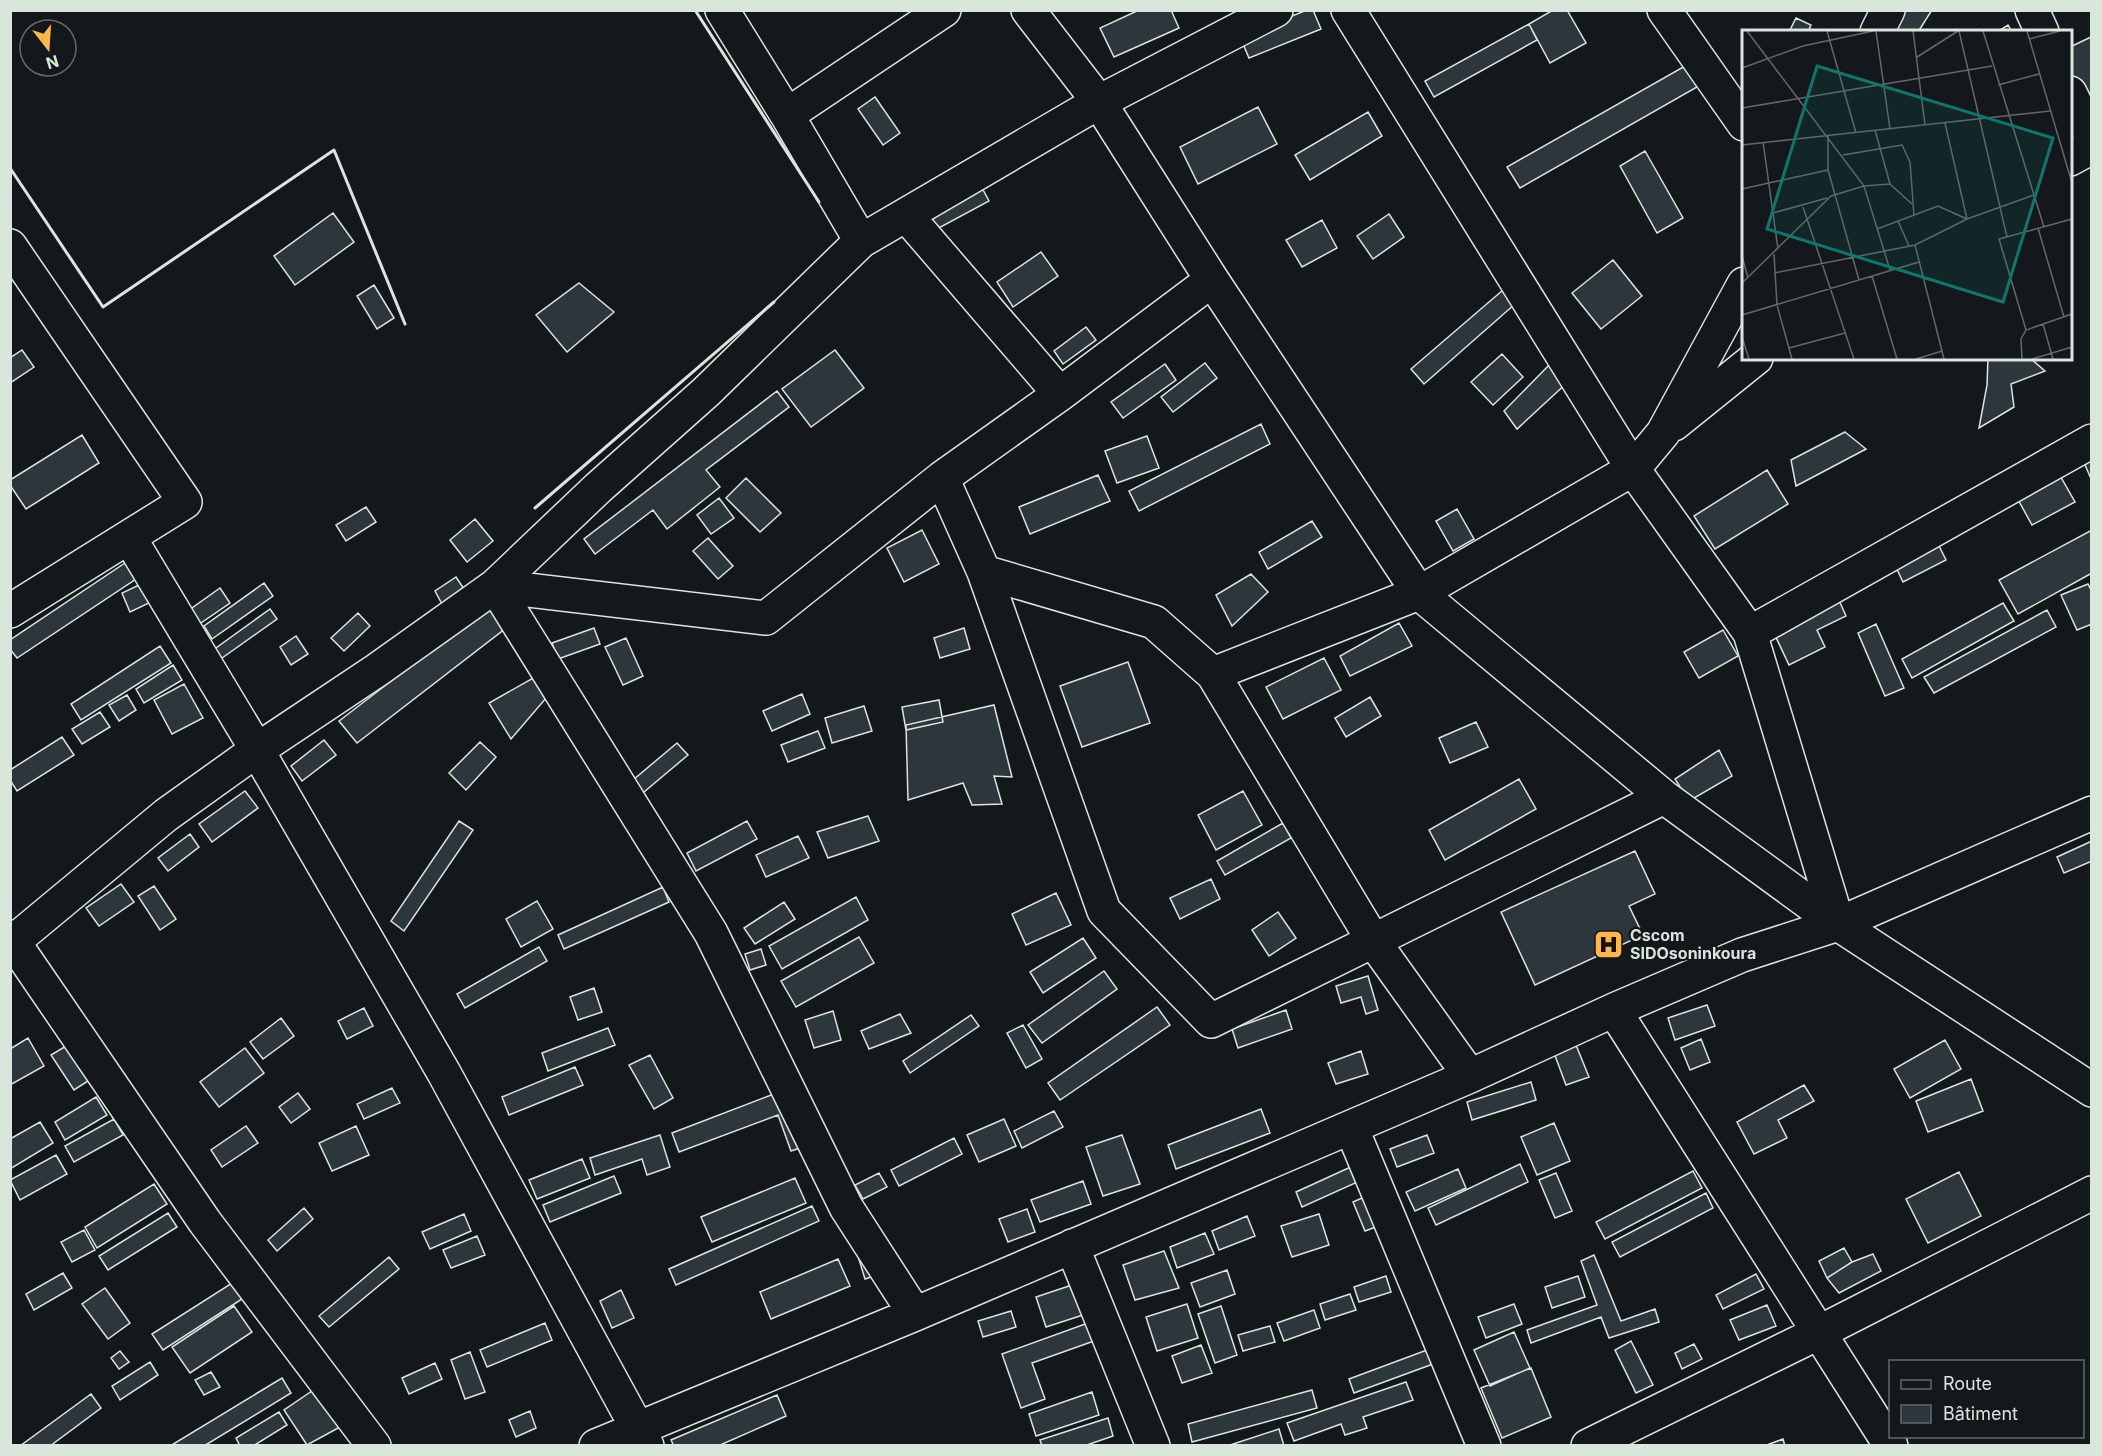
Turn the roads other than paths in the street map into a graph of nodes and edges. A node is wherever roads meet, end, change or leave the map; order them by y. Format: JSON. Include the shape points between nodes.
{"nodes":[{"id":1,"x":722,"y":10,"type":"edge"},
{"id":2,"x":944,"y":10,"type":"edge"},
{"id":3,"x":1028,"y":10,"type":"edge"},
{"id":4,"x":1276,"y":10,"type":"edge"},
{"id":5,"x":1348,"y":10,"type":"edge"},
{"id":6,"x":1664,"y":10,"type":"edge"},
{"id":7,"x":1888,"y":10,"type":"edge"},
{"id":8,"x":2032,"y":10,"type":"edge"},
{"id":9,"x":1878,"y":30,"type":"edge"},
{"id":10,"x":2041,"y":30,"type":"edge"},
{"id":11,"x":2072,"y":97,"type":"edge"},
{"id":12,"x":1100,"y":102,"type":"junction"},
{"id":13,"x":787,"y":115,"type":"junction"},
{"id":14,"x":1742,"y":123,"type":"edge"},
{"id":15,"x":2091,"y":138,"type":"edge"},
{"id":16,"x":2091,"y":147,"type":"edge"},
{"id":17,"x":2072,"y":158,"type":"edge"},
{"id":18,"x":906,"y":215,"type":"junction"},
{"id":19,"x":861,"y":241,"type":"junction"},
{"id":20,"x":10,"y":246,"type":"edge"},
{"id":21,"x":1212,"y":280,"type":"junction"},
{"id":22,"x":1742,"y":286,"type":"edge"},
{"id":23,"x":1754,"y":360,"type":"edge"},
{"id":24,"x":1060,"y":394,"type":"junction"},
{"id":25,"x":1663,"y":433,"type":"junction"},
{"id":26,"x":2091,"y":441,"type":"edge"},
{"id":27,"x":1633,"y":469,"type":"junction"},
{"id":28,"x":942,"y":478,"type":"junction"},
{"id":29,"x":129,"y":537,"type":"junction"},
{"id":30,"x":984,"y":572,"type":"junction"},
{"id":31,"x":495,"y":586,"type":"junction"},
{"id":32,"x":1419,"y":593,"type":"junction"},
{"id":33,"x":10,"y":611,"type":"edge"},
{"id":34,"x":1750,"y":633,"type":"junction"},
{"id":35,"x":1213,"y":674,"type":"junction"},
{"id":36,"x":257,"y":750,"type":"junction"},
{"id":37,"x":1664,"y":797,"type":"junction"},
{"id":38,"x":2091,"y":813,"type":"edge"},
{"id":39,"x":1838,"y":924,"type":"junction"},
{"id":40,"x":12,"y":939,"type":"edge"},
{"id":41,"x":1374,"y":942,"type":"junction"},
{"id":42,"x":1614,"y":1010,"type":"junction"},
{"id":43,"x":1470,"y":1076,"type":"junction"},
{"id":44,"x":2091,"y":1090,"type":"edge"},
{"id":45,"x":1351,"y":1127,"type":"junction"},
{"id":46,"x":2091,"y":1193,"type":"edge"},
{"id":47,"x":1072,"y":1246,"type":"junction"},
{"id":48,"x":915,"y":1314,"type":"junction"},
{"id":49,"x":1818,"y":1333,"type":"junction"},
{"id":50,"x":643,"y":1437,"type":"edge"},
{"id":51,"x":374,"y":1446,"type":"edge"},
{"id":52,"x":596,"y":1446,"type":"edge"},
{"id":53,"x":1153,"y":1446,"type":"edge"},
{"id":54,"x":1484,"y":1446,"type":"edge"},
{"id":55,"x":1588,"y":1446,"type":"edge"},
{"id":56,"x":1891,"y":1446,"type":"edge"}],
"edges":[{"from":1,"to":13,"type":"street"},
{"from":2,"to":13,"type":"street"},
{"from":3,"to":12,"type":"street"},
{"from":4,"to":12,"type":"street"},
{"from":5,"to":27,"type":"street"},
{"from":6,"to":14,"type":"street"},
{"from":7,"to":9,"type":"street"},
{"from":8,"to":10,"type":"street"},
{"from":11,"to":15,"type":"street"},
{"from":12,"to":18,"type":"street"},
{"from":12,"to":21,"type":"street"},
{"from":13,"to":19,"type":"street"},
{"from":16,"to":17,"type":"street"},
{"from":18,"to":19,"type":"street"},
{"from":18,"to":24,"type":"street"},
{"from":19,"to":31,"type":"street","via":[[706,392]]},
{"from":20,"to":29,"type":"street","via":[[184,502]]},
{"from":21,"to":24,"type":"street"},
{"from":21,"to":32,"type":"street"},
{"from":22,"to":25,"type":"street"},
{"from":23,"to":25,"type":"street"},
{"from":24,"to":28,"type":"street"},
{"from":25,"to":27,"type":"street"},
{"from":26,"to":34,"type":"street"},
{"from":27,"to":32,"type":"street"},
{"from":27,"to":34,"type":"street"},
{"from":28,"to":30,"type":"street"},
{"from":28,"to":31,"type":"street","via":[[766,618]]},
{"from":29,"to":33,"type":"street"},
{"from":29,"to":36,"type":"street"},
{"from":30,"to":35,"type":"street","via":[[1154,622]]},
{"from":30,"to":41,"type":"street","via":[[1104,911],[1211,1021]]},
{"from":31,"to":36,"type":"street"},
{"from":31,"to":48,"type":"street","via":[[711,933],[846,1207]]},
{"from":32,"to":35,"type":"street"},
{"from":32,"to":37,"type":"street"},
{"from":34,"to":39,"type":"street"},
{"from":35,"to":41,"type":"street"},
{"from":36,"to":40,"type":"street","via":[[166,815]]},
{"from":36,"to":50,"type":"street","via":[[444,1073]]},
{"from":37,"to":39,"type":"street"},
{"from":37,"to":41,"type":"street"},
{"from":38,"to":39,"type":"street"},
{"from":39,"to":42,"type":"street","via":[[1742,955]]},
{"from":39,"to":44,"type":"street"},
{"from":40,"to":51,"type":"street","via":[[206,1222]]},
{"from":41,"to":43,"type":"street"},
{"from":42,"to":43,"type":"street"},
{"from":42,"to":49,"type":"street"},
{"from":43,"to":45,"type":"street"},
{"from":45,"to":47,"type":"street"},
{"from":45,"to":54,"type":"street"},
{"from":46,"to":49,"type":"street"},
{"from":47,"to":48,"type":"street"},
{"from":47,"to":53,"type":"street"},
{"from":48,"to":50,"type":"street"},
{"from":49,"to":55,"type":"street"},
{"from":49,"to":56,"type":"street"},
{"from":50,"to":52,"type":"street"}]}
